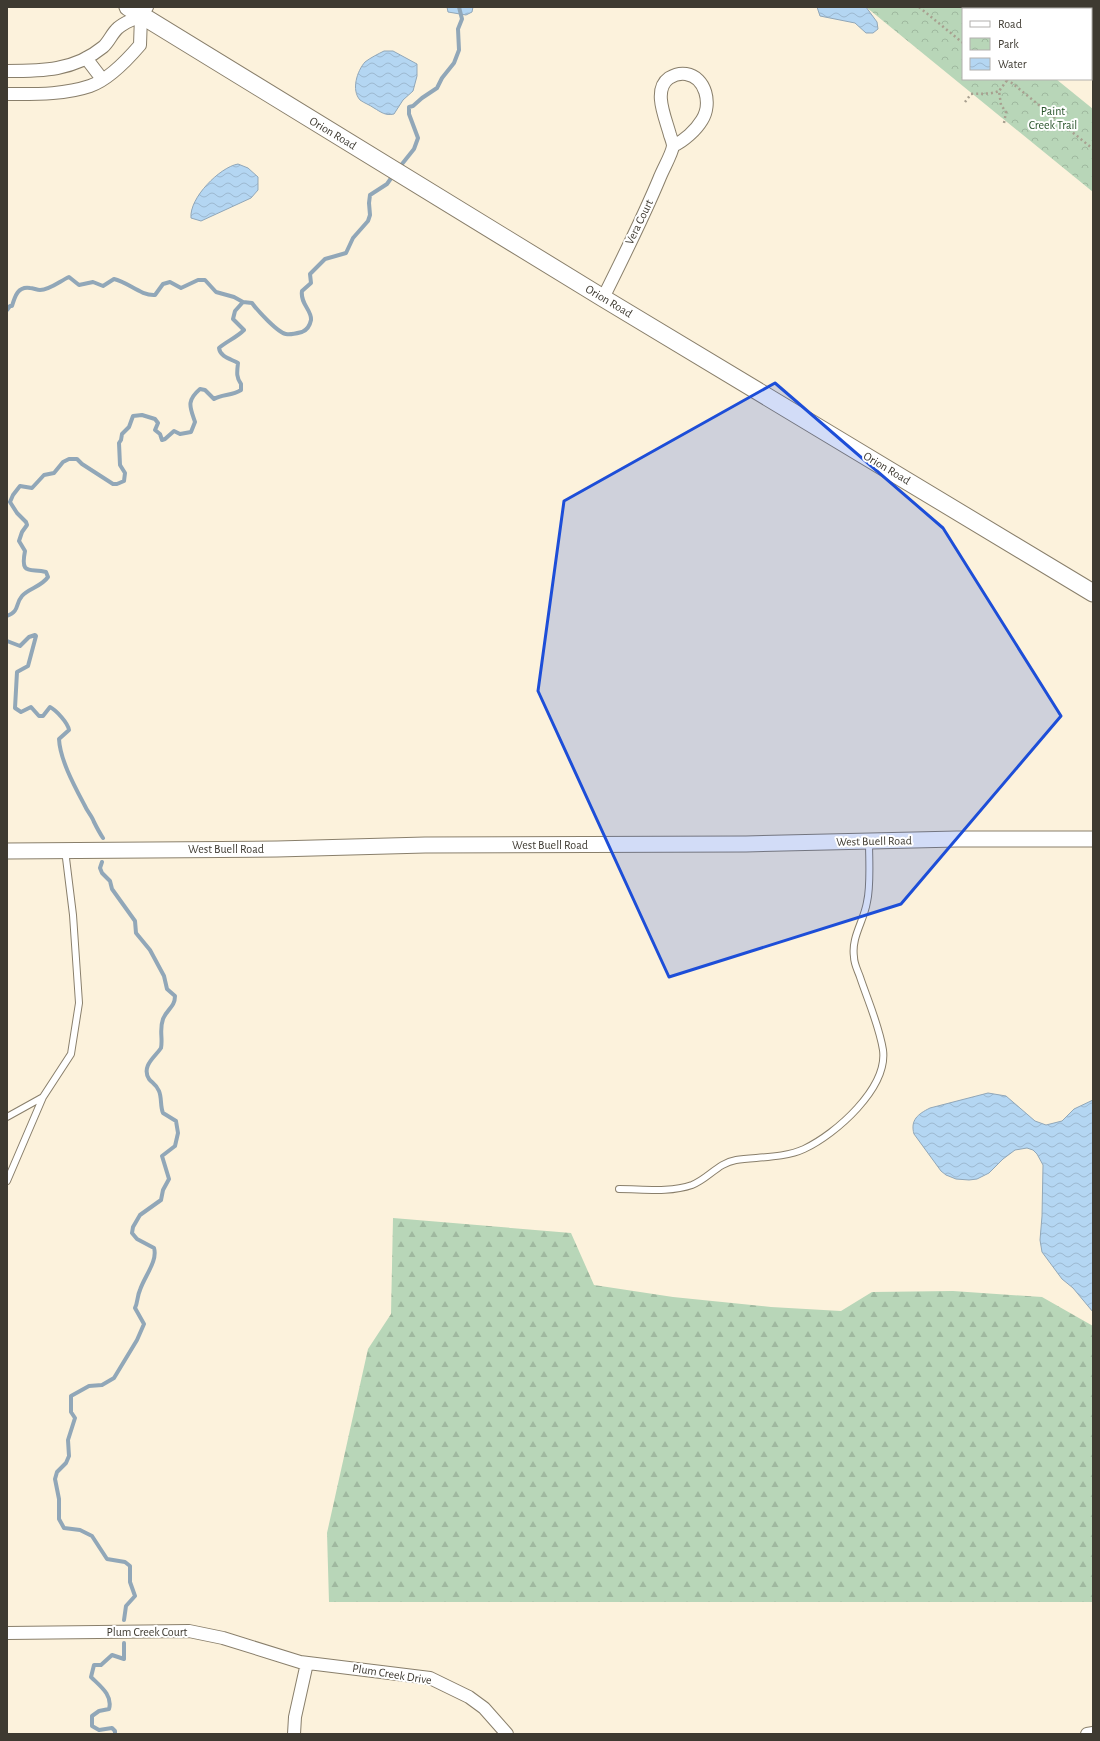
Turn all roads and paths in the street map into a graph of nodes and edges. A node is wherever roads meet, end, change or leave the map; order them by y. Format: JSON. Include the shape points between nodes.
{"nodes":[{"id":1,"x":919,"y":7,"type":"edge"},
{"id":2,"x":139,"y":10,"type":"edge"},
{"id":3,"x":962,"y":42,"type":"edge"},
{"id":4,"x":86,"y":58,"type":"junction"},
{"id":5,"x":7,"y":71,"type":"edge"},
{"id":6,"x":102,"y":79,"type":"junction"},
{"id":7,"x":1007,"y":80,"type":"edge"},
{"id":8,"x":1009,"y":80,"type":"edge"},
{"id":9,"x":999,"y":91,"type":"junction"},
{"id":10,"x":7,"y":94,"type":"edge"},
{"id":11,"x":965,"y":102,"type":"dead end"},
{"id":12,"x":1004,"y":123,"type":"dead end"},
{"id":13,"x":673,"y":146,"type":"junction"},
{"id":14,"x":1093,"y":149,"type":"edge"},
{"id":15,"x":603,"y":298,"type":"junction"},
{"id":16,"x":1093,"y":593,"type":"edge"},
{"id":17,"x":1093,"y":839,"type":"edge"},
{"id":18,"x":869,"y":841,"type":"junction"},
{"id":19,"x":65,"y":850,"type":"junction"},
{"id":20,"x":7,"y":851,"type":"edge"},
{"id":21,"x":43,"y":1097,"type":"junction"},
{"id":22,"x":7,"y":1117,"type":"edge"},
{"id":23,"x":7,"y":1181,"type":"edge"},
{"id":24,"x":619,"y":1189,"type":"dead end"},
{"id":25,"x":7,"y":1633,"type":"edge"},
{"id":26,"x":307,"y":1663,"type":"junction"},
{"id":27,"x":1093,"y":1733,"type":"edge"},
{"id":28,"x":294,"y":1734,"type":"edge"},
{"id":29,"x":507,"y":1734,"type":"edge"},
{"id":30,"x":1087,"y":1734,"type":"edge"}],
"edges":[{"from":1,"to":3,"type":"path"},
{"from":2,"to":4,"type":"street","via":[[118,28],[104,47]]},
{"from":2,"to":6,"type":"street","via":[[140,45],[122,65]]},
{"from":2,"to":15,"type":"main road","name":"Orion Road"},
{"from":4,"to":5,"type":"street","via":[[78,63],[43,71]]},
{"from":4,"to":6,"type":"street"},
{"from":6,"to":10,"type":"street","via":[[91,86],[54,94]]},
{"from":7,"to":9,"type":"path"},
{"from":8,"to":14,"type":"path"},
{"from":9,"to":11,"type":"path","via":[[990,94],[971,94]]},
{"from":9,"to":12,"type":"path","via":[[1001,104],[1006,112]]},
{"from":13,"to":13,"type":"street","via":[[661,90],[664,81],[682,73],[691,75],[702,84],[707,104],[702,120],[682,142]]},
{"from":13,"to":15,"type":"street","name":"Vera Court"},
{"from":15,"to":16,"type":"main road","name":"Orion Road","via":[[964,513]]},
{"from":17,"to":18,"type":"street","name":"West Buell Road"},
{"from":18,"to":19,"type":"street","name":"West Buell Road"},
{"from":18,"to":24,"type":"lane","via":[[867,901],[854,939],[854,958],[883,1051],[881,1070],[871,1093],[840,1126],[804,1149],[768,1157],[735,1160],[720,1166],[692,1185],[670,1190]]},
{"from":19,"to":20,"type":"street","name":"West Buell Road"},
{"from":19,"to":21,"type":"lane","via":[[73,915],[79,1003],[71,1054]]},
{"from":21,"to":22,"type":"lane"},
{"from":21,"to":23,"type":"lane"},
{"from":25,"to":26,"type":"street","name":"Plum Creek Court","via":[[189,1631],[223,1638]]},
{"from":26,"to":28,"type":"street","via":[[295,1716]]},
{"from":26,"to":29,"type":"street","name":"Plum Creek Drive","via":[[430,1678],[469,1697],[484,1708]]},
{"from":27,"to":30,"type":"street"}]}
